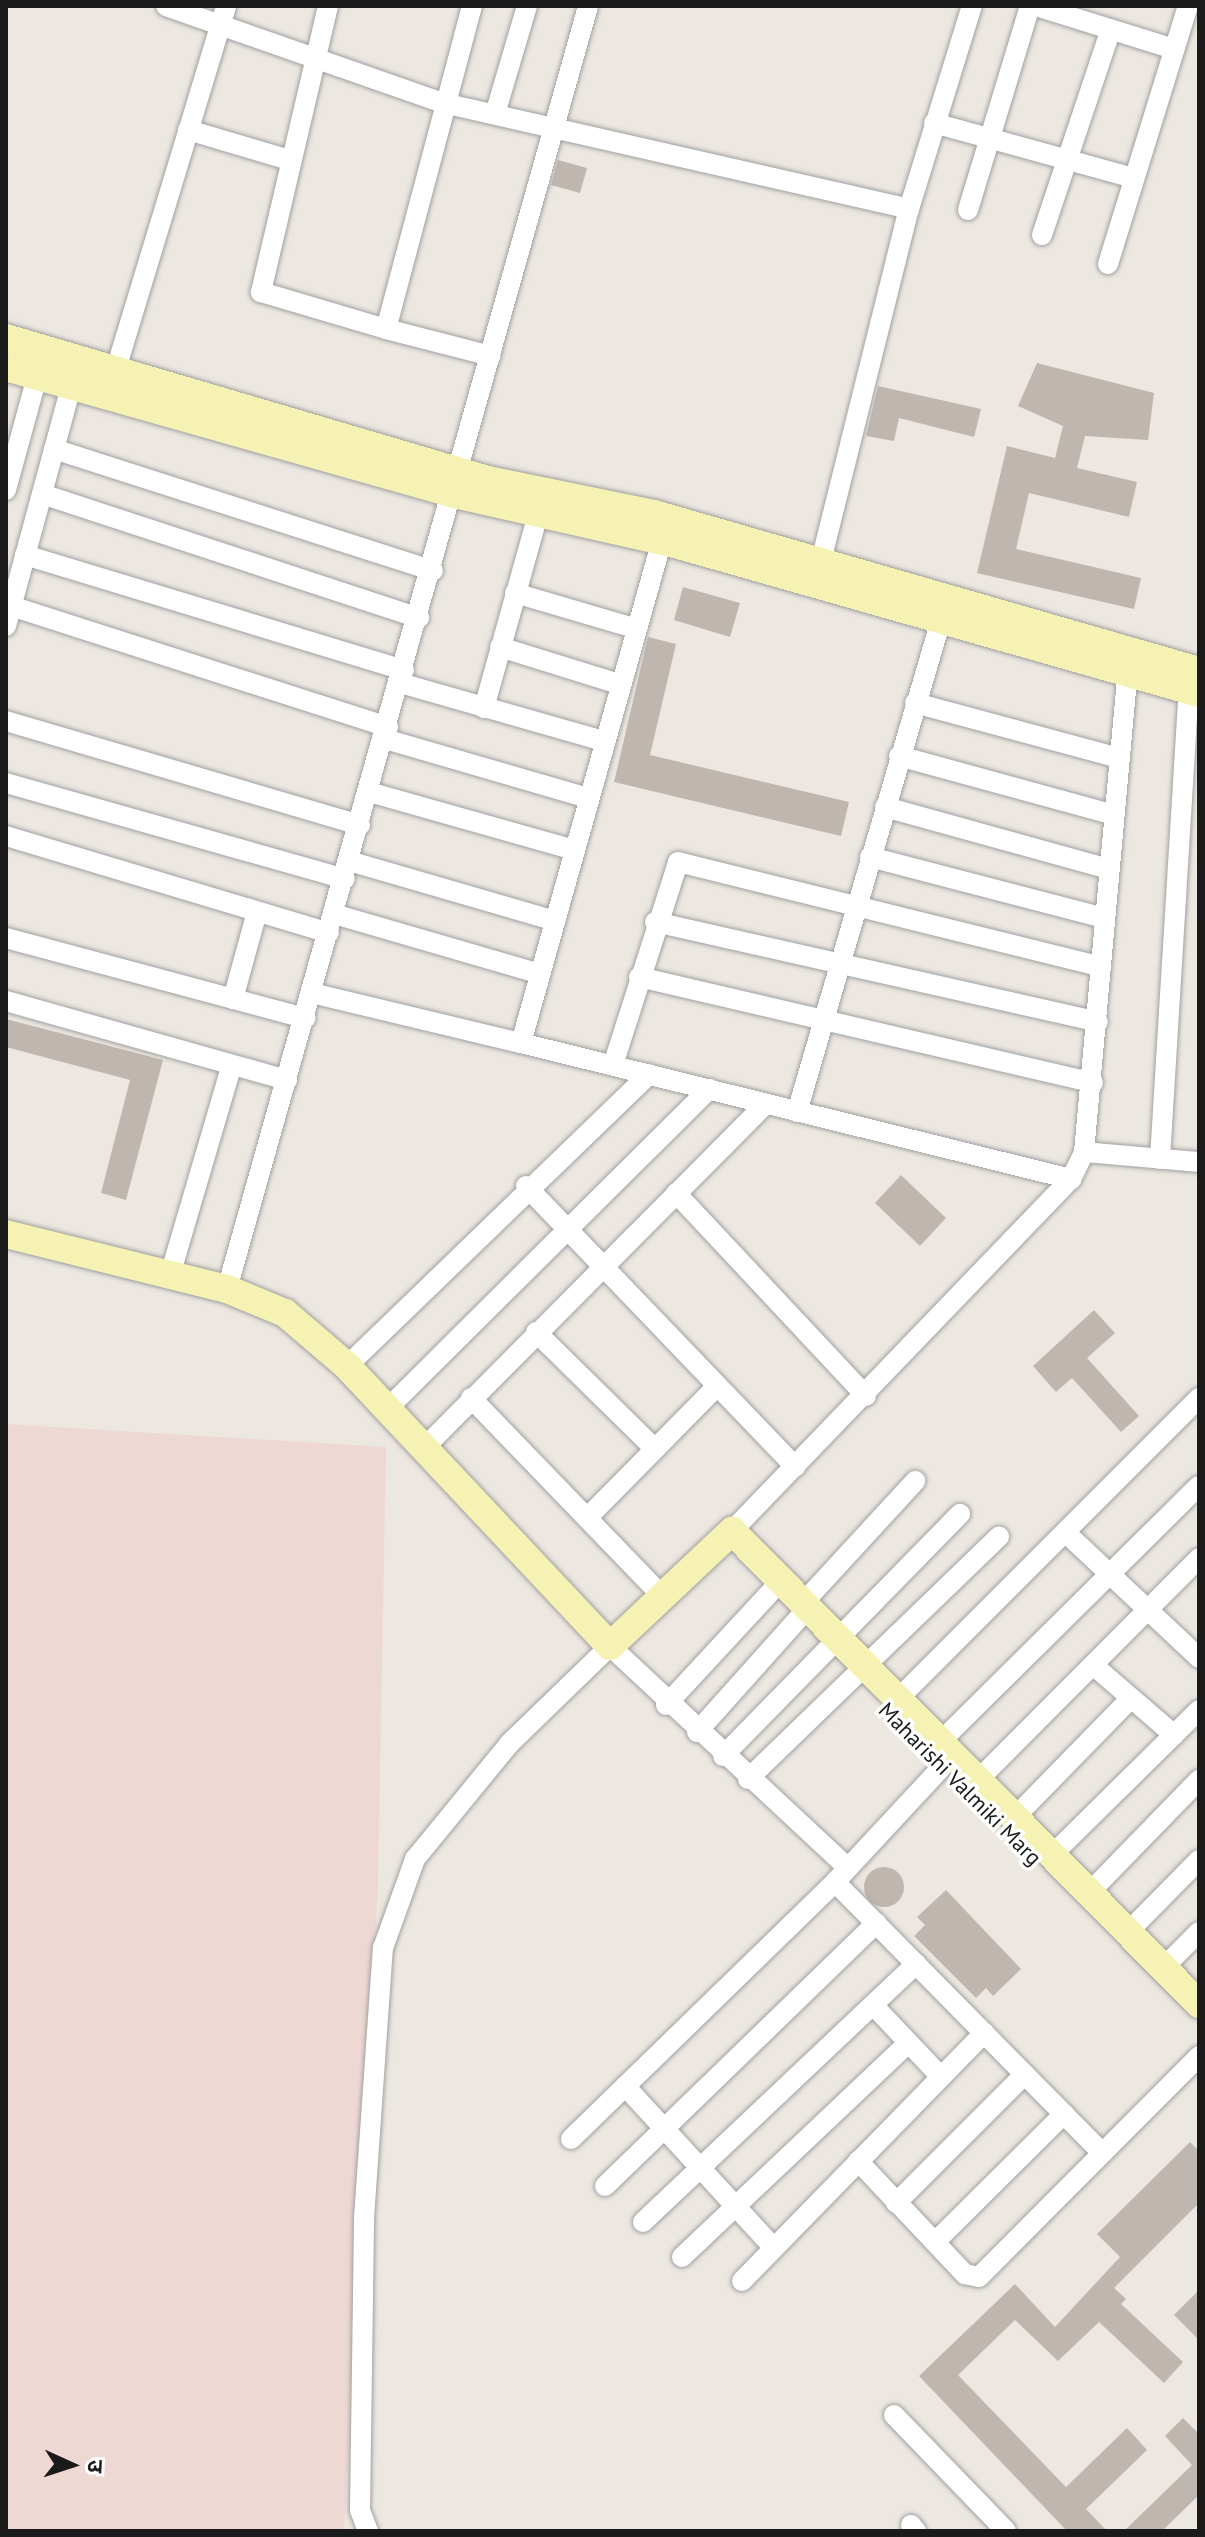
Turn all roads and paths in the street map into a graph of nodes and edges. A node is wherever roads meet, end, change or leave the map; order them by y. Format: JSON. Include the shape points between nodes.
{"nodes":[{"id":1,"x":166,"y":6,"type":"edge"},
{"id":2,"x":328,"y":6,"type":"edge"},
{"id":3,"x":472,"y":6,"type":"edge"},
{"id":4,"x":527,"y":6,"type":"edge"},
{"id":5,"x":588,"y":6,"type":"edge"},
{"id":6,"x":972,"y":6,"type":"edge"},
{"id":7,"x":1033,"y":6,"type":"edge"},
{"id":8,"x":1188,"y":6,"type":"edge"},
{"id":9,"x":223,"y":15,"type":"edge"},
{"id":10,"x":1111,"y":29,"type":"junction"},
{"id":11,"x":1174,"y":49,"type":"junction"},
{"id":12,"x":312,"y":59,"type":"junction"},
{"id":13,"x":443,"y":103,"type":"junction"},
{"id":14,"x":495,"y":114,"type":"junction"},
{"id":15,"x":934,"y":123,"type":"junction"},
{"id":16,"x":551,"y":125,"type":"junction"},
{"id":17,"x":188,"y":130,"type":"junction"},
{"id":18,"x":991,"y":138,"type":"junction"},
{"id":19,"x":289,"y":160,"type":"junction"},
{"id":20,"x":1068,"y":160,"type":"junction"},
{"id":21,"x":1133,"y":178,"type":"junction"},
{"id":22,"x":909,"y":209,"type":"junction"},
{"id":23,"x":968,"y":210,"type":"dead end"},
{"id":24,"x":1042,"y":235,"type":"dead end"},
{"id":25,"x":1108,"y":264,"type":"dead end"},
{"id":26,"x":386,"y":329,"type":"junction"},
{"id":27,"x":6,"y":338,"type":"edge"},
{"id":28,"x":491,"y":356,"type":"junction"},
{"id":29,"x":6,"y":367,"type":"edge"},
{"id":30,"x":37,"y":377,"type":"junction"},
{"id":31,"x":112,"y":385,"type":"junction"},
{"id":32,"x":71,"y":387,"type":"junction"},
{"id":33,"x":13,"y":440,"type":"edge"},
{"id":34,"x":54,"y":449,"type":"junction"},
{"id":35,"x":458,"y":483,"type":"junction"},
{"id":36,"x":6,"y":490,"type":"edge"},
{"id":37,"x":42,"y":494,"type":"junction"},
{"id":38,"x":539,"y":511,"type":"junction"},
{"id":39,"x":662,"y":540,"type":"junction"},
{"id":40,"x":25,"y":555,"type":"junction"},
{"id":41,"x":433,"y":571,"type":"junction"},
{"id":42,"x":818,"y":574,"type":"junction"},
{"id":43,"x":515,"y":593,"type":"junction"},
{"id":44,"x":9,"y":616,"type":"edge"},
{"id":45,"x":419,"y":618,"type":"junction"},
{"id":46,"x":941,"y":620,"type":"junction"},
{"id":47,"x":634,"y":628,"type":"junction"},
{"id":48,"x":500,"y":647,"type":"junction"},
{"id":49,"x":1129,"y":664,"type":"junction"},
{"id":50,"x":402,"y":677,"type":"junction"},
{"id":51,"x":619,"y":684,"type":"junction"},
{"id":52,"x":1196,"y":685,"type":"edge"},
{"id":53,"x":915,"y":703,"type":"junction"},
{"id":54,"x":484,"y":708,"type":"junction"},
{"id":55,"x":6,"y":721,"type":"edge"},
{"id":56,"x":386,"y":733,"type":"junction"},
{"id":57,"x":604,"y":741,"type":"junction"},
{"id":58,"x":899,"y":756,"type":"junction"},
{"id":59,"x":1115,"y":757,"type":"junction"},
{"id":60,"x":6,"y":783,"type":"edge"},
{"id":61,"x":369,"y":792,"type":"junction"},
{"id":62,"x":588,"y":798,"type":"junction"},
{"id":63,"x":885,"y":807,"type":"junction"},
{"id":64,"x":1111,"y":814,"type":"junction"},
{"id":65,"x":360,"y":825,"type":"junction"},
{"id":66,"x":6,"y":836,"type":"edge"},
{"id":67,"x":574,"y":850,"type":"junction"},
{"id":68,"x":870,"y":857,"type":"junction"},
{"id":69,"x":1108,"y":869,"type":"junction"},
{"id":70,"x":347,"y":870,"type":"junction"},
{"id":71,"x":856,"y":908,"type":"junction"},
{"id":72,"x":257,"y":912,"type":"junction"},
{"id":73,"x":1104,"y":918,"type":"junction"},
{"id":74,"x":555,"y":921,"type":"junction"},
{"id":75,"x":655,"y":922,"type":"junction"},
{"id":76,"x":332,"y":924,"type":"junction"},
{"id":77,"x":6,"y":938,"type":"edge"},
{"id":78,"x":839,"y":965,"type":"junction"},
{"id":79,"x":1101,"y":967,"type":"junction"},
{"id":80,"x":540,"y":974,"type":"junction"},
{"id":81,"x":639,"y":977,"type":"junction"},
{"id":82,"x":312,"y":993,"type":"junction"},
{"id":83,"x":233,"y":999,"type":"junction"},
{"id":84,"x":6,"y":1001,"type":"edge"},
{"id":85,"x":305,"y":1018,"type":"junction"},
{"id":86,"x":823,"y":1019,"type":"junction"},
{"id":87,"x":1098,"y":1022,"type":"junction"},
{"id":88,"x":521,"y":1043,"type":"junction"},
{"id":89,"x":613,"y":1065,"type":"junction"},
{"id":90,"x":231,"y":1068,"type":"junction"},
{"id":91,"x":649,"y":1074,"type":"junction"},
{"id":92,"x":287,"y":1080,"type":"junction"},
{"id":93,"x":1093,"y":1083,"type":"junction"},
{"id":94,"x":709,"y":1089,"type":"junction"},
{"id":95,"x":766,"y":1104,"type":"junction"},
{"id":96,"x":797,"y":1112,"type":"junction"},
{"id":97,"x":1084,"y":1152,"type":"junction"},
{"id":98,"x":1160,"y":1159,"type":"junction"},
{"id":99,"x":1199,"y":1162,"type":"edge"},
{"id":100,"x":1071,"y":1179,"type":"junction"},
{"id":101,"x":526,"y":1186,"type":"junction"},
{"id":102,"x":676,"y":1193,"type":"junction"},
{"id":103,"x":568,"y":1230,"type":"junction"},
{"id":104,"x":6,"y":1234,"type":"edge"},
{"id":105,"x":602,"y":1267,"type":"junction"},
{"id":106,"x":170,"y":1275,"type":"junction"},
{"id":107,"x":227,"y":1289,"type":"junction"},
{"id":108,"x":536,"y":1332,"type":"junction"},
{"id":109,"x":347,"y":1366,"type":"junction"},
{"id":110,"x":717,"y":1386,"type":"junction"},
{"id":111,"x":866,"y":1396,"type":"junction"},
{"id":112,"x":471,"y":1398,"type":"junction"},
{"id":113,"x":1199,"y":1398,"type":"edge"},
{"id":114,"x":388,"y":1408,"type":"junction"},
{"id":115,"x":424,"y":1448,"type":"junction"},
{"id":116,"x":655,"y":1449,"type":"junction"},
{"id":117,"x":795,"y":1467,"type":"junction"},
{"id":118,"x":915,"y":1481,"type":"dead end"},
{"id":119,"x":1199,"y":1486,"type":"edge"},
{"id":120,"x":960,"y":1514,"type":"dead end"},
{"id":121,"x":587,"y":1518,"type":"junction"},
{"id":122,"x":1065,"y":1532,"type":"junction"},
{"id":123,"x":726,"y":1537,"type":"junction"},
{"id":124,"x":999,"y":1537,"type":"dead end"},
{"id":125,"x":1199,"y":1558,"type":"edge"},
{"id":126,"x":1110,"y":1574,"type":"junction"},
{"id":127,"x":776,"y":1587,"type":"junction"},
{"id":128,"x":663,"y":1597,"type":"junction"},
{"id":129,"x":1148,"y":1609,"type":"junction"},
{"id":130,"x":803,"y":1611,"type":"junction"},
{"id":131,"x":1194,"y":1645,"type":"edge"},
{"id":132,"x":610,"y":1646,"type":"junction"},
{"id":133,"x":835,"y":1647,"type":"junction"},
{"id":134,"x":1093,"y":1665,"type":"junction"},
{"id":135,"x":861,"y":1672,"type":"junction"},
{"id":136,"x":898,"y":1699,"type":"junction"},
{"id":137,"x":1130,"y":1699,"type":"junction"},
{"id":138,"x":666,"y":1705,"type":"junction"},
{"id":139,"x":1199,"y":1710,"type":"edge"},
{"id":140,"x":697,"y":1732,"type":"junction"},
{"id":141,"x":1174,"y":1735,"type":"junction"},
{"id":142,"x":945,"y":1754,"type":"junction"},
{"id":143,"x":723,"y":1756,"type":"junction"},
{"id":144,"x":748,"y":1779,"type":"junction"},
{"id":145,"x":978,"y":1780,"type":"junction"},
{"id":146,"x":1199,"y":1780,"type":"edge"},
{"id":147,"x":1015,"y":1817,"type":"junction"},
{"id":148,"x":1052,"y":1855,"type":"junction"},
{"id":149,"x":1199,"y":1860,"type":"edge"},
{"id":150,"x":841,"y":1874,"type":"junction"},
{"id":151,"x":1089,"y":1893,"type":"junction"},
{"id":152,"x":876,"y":1923,"type":"junction"},
{"id":153,"x":1128,"y":1932,"type":"junction"},
{"id":154,"x":1199,"y":1932,"type":"edge"},
{"id":155,"x":916,"y":1964,"type":"junction"},
{"id":156,"x":1163,"y":1968,"type":"junction"},
{"id":157,"x":1199,"y":2004,"type":"edge"},
{"id":158,"x":873,"y":2005,"type":"junction"},
{"id":159,"x":1199,"y":2026,"type":"edge"},
{"id":160,"x":984,"y":2033,"type":"junction"},
{"id":161,"x":908,"y":2043,"type":"junction"},
{"id":162,"x":1199,"y":2056,"type":"edge"},
{"id":163,"x":1025,"y":2074,"type":"junction"},
{"id":164,"x":941,"y":2077,"type":"junction"},
{"id":165,"x":625,"y":2086,"type":"junction"},
{"id":166,"x":1064,"y":2114,"type":"junction"},
{"id":167,"x":664,"y":2129,"type":"junction"},
{"id":168,"x":571,"y":2139,"type":"dead end"},
{"id":169,"x":1101,"y":2152,"type":"junction"},
{"id":170,"x":858,"y":2161,"type":"junction"},
{"id":171,"x":700,"y":2168,"type":"junction"},
{"id":172,"x":605,"y":2186,"type":"dead end"},
{"id":173,"x":896,"y":2203,"type":"junction"},
{"id":174,"x":735,"y":2207,"type":"junction"},
{"id":175,"x":643,"y":2222,"type":"dead end"},
{"id":176,"x":935,"y":2242,"type":"junction"},
{"id":177,"x":774,"y":2248,"type":"junction"},
{"id":178,"x":682,"y":2257,"type":"dead end"},
{"id":179,"x":742,"y":2281,"type":"dead end"},
{"id":180,"x":894,"y":2415,"type":"dead end"},
{"id":181,"x":368,"y":2531,"type":"edge"},
{"id":182,"x":1006,"y":2531,"type":"edge"}],
"edges":[{"from":1,"to":9,"type":"street"},
{"from":2,"to":12,"type":"street"},
{"from":3,"to":13,"type":"street"},
{"from":4,"to":14,"type":"street"},
{"from":5,"to":16,"type":"street"},
{"from":6,"to":15,"type":"street"},
{"from":7,"to":10,"type":"street"},
{"from":7,"to":18,"type":"street"},
{"from":8,"to":11,"type":"street"},
{"from":9,"to":12,"type":"street"},
{"from":9,"to":17,"type":"street"},
{"from":10,"to":11,"type":"street"},
{"from":10,"to":20,"type":"street"},
{"from":11,"to":21,"type":"street"},
{"from":12,"to":13,"type":"street"},
{"from":12,"to":19,"type":"street"},
{"from":13,"to":14,"type":"street"},
{"from":13,"to":26,"type":"street"},
{"from":14,"to":16,"type":"street"},
{"from":15,"to":18,"type":"street"},
{"from":15,"to":22,"type":"street"},
{"from":16,"to":22,"type":"street"},
{"from":16,"to":28,"type":"street"},
{"from":17,"to":19,"type":"street"},
{"from":17,"to":31,"type":"street"},
{"from":18,"to":20,"type":"street"},
{"from":18,"to":23,"type":"street"},
{"from":19,"to":26,"type":"street","via":[[261,292]]},
{"from":20,"to":21,"type":"street"},
{"from":20,"to":24,"type":"street"},
{"from":21,"to":25,"type":"street"},
{"from":22,"to":42,"type":"street"},
{"from":26,"to":28,"type":"street"},
{"from":27,"to":31,"type":"street"},
{"from":28,"to":35,"type":"street"},
{"from":29,"to":30,"type":"street"},
{"from":30,"to":32,"type":"street"},
{"from":30,"to":33,"type":"street"},
{"from":31,"to":32,"type":"street"},
{"from":31,"to":35,"type":"street"},
{"from":32,"to":34,"type":"street"},
{"from":33,"to":36,"type":"street"},
{"from":34,"to":37,"type":"street"},
{"from":34,"to":41,"type":"street"},
{"from":35,"to":38,"type":"street"},
{"from":35,"to":41,"type":"street"},
{"from":35,"to":42,"type":"street","via":[[654,514]]},
{"from":37,"to":40,"type":"street"},
{"from":37,"to":45,"type":"street"},
{"from":38,"to":39,"type":"street"},
{"from":38,"to":43,"type":"street"},
{"from":39,"to":42,"type":"street"},
{"from":39,"to":47,"type":"street"},
{"from":40,"to":44,"type":"street"},
{"from":40,"to":50,"type":"street"},
{"from":41,"to":45,"type":"street"},
{"from":42,"to":46,"type":"street"},
{"from":42,"to":49,"type":"street"},
{"from":43,"to":47,"type":"street"},
{"from":43,"to":48,"type":"street"},
{"from":44,"to":56,"type":"street"},
{"from":45,"to":50,"type":"street"},
{"from":46,"to":49,"type":"street"},
{"from":46,"to":53,"type":"street"},
{"from":47,"to":51,"type":"street"},
{"from":48,"to":51,"type":"street"},
{"from":48,"to":54,"type":"street"},
{"from":49,"to":52,"type":"street"},
{"from":49,"to":59,"type":"street"},
{"from":50,"to":54,"type":"street"},
{"from":50,"to":56,"type":"street"},
{"from":51,"to":57,"type":"street"},
{"from":52,"to":98,"type":"street"},
{"from":53,"to":58,"type":"street"},
{"from":53,"to":59,"type":"street"},
{"from":54,"to":57,"type":"street"},
{"from":55,"to":65,"type":"street"},
{"from":56,"to":61,"type":"street"},
{"from":56,"to":62,"type":"street"},
{"from":57,"to":62,"type":"street"},
{"from":58,"to":63,"type":"street"},
{"from":58,"to":64,"type":"street"},
{"from":59,"to":64,"type":"street"},
{"from":60,"to":70,"type":"street"},
{"from":61,"to":65,"type":"street"},
{"from":61,"to":67,"type":"street"},
{"from":62,"to":67,"type":"street"},
{"from":63,"to":68,"type":"street"},
{"from":63,"to":69,"type":"street"},
{"from":64,"to":69,"type":"street"},
{"from":65,"to":70,"type":"street"},
{"from":66,"to":72,"type":"street"},
{"from":67,"to":74,"type":"street"},
{"from":68,"to":71,"type":"street"},
{"from":68,"to":73,"type":"street"},
{"from":69,"to":73,"type":"street"},
{"from":70,"to":74,"type":"street"},
{"from":70,"to":76,"type":"street"},
{"from":71,"to":75,"type":"street","via":[[678,862]]},
{"from":71,"to":78,"type":"street"},
{"from":71,"to":79,"type":"street"},
{"from":72,"to":76,"type":"street"},
{"from":72,"to":83,"type":"street"},
{"from":73,"to":79,"type":"street"},
{"from":74,"to":80,"type":"street"},
{"from":75,"to":78,"type":"street"},
{"from":75,"to":81,"type":"street"},
{"from":76,"to":80,"type":"street"},
{"from":76,"to":82,"type":"street"},
{"from":77,"to":83,"type":"street"},
{"from":78,"to":86,"type":"street"},
{"from":78,"to":87,"type":"street"},
{"from":79,"to":87,"type":"street"},
{"from":80,"to":88,"type":"street"},
{"from":81,"to":86,"type":"street"},
{"from":81,"to":89,"type":"street"},
{"from":82,"to":85,"type":"street"},
{"from":82,"to":88,"type":"street"},
{"from":83,"to":85,"type":"street"},
{"from":84,"to":90,"type":"street"},
{"from":85,"to":92,"type":"street"},
{"from":86,"to":93,"type":"street"},
{"from":86,"to":96,"type":"street"},
{"from":87,"to":93,"type":"street"},
{"from":88,"to":89,"type":"street"},
{"from":89,"to":91,"type":"street"},
{"from":90,"to":92,"type":"street"},
{"from":90,"to":106,"type":"street"},
{"from":91,"to":94,"type":"street"},
{"from":91,"to":101,"type":"street"},
{"from":92,"to":107,"type":"street"},
{"from":93,"to":97,"type":"street"},
{"from":94,"to":95,"type":"street"},
{"from":94,"to":103,"type":"street"},
{"from":95,"to":96,"type":"street"},
{"from":95,"to":102,"type":"street"},
{"from":96,"to":100,"type":"street"},
{"from":97,"to":98,"type":"street"},
{"from":97,"to":100,"type":"street"},
{"from":98,"to":99,"type":"street"},
{"from":100,"to":111,"type":"street"},
{"from":101,"to":103,"type":"street"},
{"from":101,"to":109,"type":"street"},
{"from":102,"to":105,"type":"street"},
{"from":102,"to":111,"type":"street"},
{"from":103,"to":105,"type":"street"},
{"from":103,"to":114,"type":"street"},
{"from":104,"to":106,"type":"street"},
{"from":105,"to":108,"type":"street"},
{"from":105,"to":110,"type":"street"},
{"from":106,"to":107,"type":"street"},
{"from":107,"to":109,"type":"street","via":[[285,1313]]},
{"from":108,"to":112,"type":"street"},
{"from":108,"to":116,"type":"street"},
{"from":109,"to":114,"type":"street"},
{"from":110,"to":116,"type":"street"},
{"from":110,"to":117,"type":"street"},
{"from":111,"to":117,"type":"street"},
{"from":112,"to":115,"type":"street"},
{"from":112,"to":121,"type":"street"},
{"from":113,"to":122,"type":"street"},
{"from":114,"to":115,"type":"street"},
{"from":115,"to":132,"type":"street"},
{"from":116,"to":121,"type":"street"},
{"from":117,"to":123,"type":"street"},
{"from":118,"to":130,"type":"street"},
{"from":119,"to":126,"type":"street"},
{"from":120,"to":133,"type":"street"},
{"from":121,"to":128,"type":"street"},
{"from":122,"to":126,"type":"street"},
{"from":122,"to":136,"type":"street"},
{"from":123,"to":127,"type":"street","name":"Maharishi Valmiki Marg"},
{"from":123,"to":128,"type":"street"},
{"from":124,"to":135,"type":"street"},
{"from":125,"to":129,"type":"street"},
{"from":126,"to":129,"type":"street"},
{"from":126,"to":142,"type":"street"},
{"from":127,"to":130,"type":"street","name":"Maharishi Valmiki Marg"},
{"from":127,"to":138,"type":"street"},
{"from":128,"to":132,"type":"street"},
{"from":129,"to":131,"type":"street"},
{"from":129,"to":134,"type":"street"},
{"from":130,"to":133,"type":"street","name":"Maharishi Valmiki Marg"},
{"from":130,"to":140,"type":"street"},
{"from":132,"to":138,"type":"street"},
{"from":132,"to":181,"type":"street","via":[[459,1798],[415,1859],[383,1948],[364,2218],[360,2510]]},
{"from":133,"to":135,"type":"street","name":"Maharishi Valmiki Marg"},
{"from":133,"to":143,"type":"street"},
{"from":134,"to":137,"type":"street"},
{"from":134,"to":145,"type":"street"},
{"from":135,"to":136,"type":"street","name":"Maharishi Valmiki Marg"},
{"from":135,"to":142,"type":"street","name":"Maharishi Valmiki Marg"},
{"from":135,"to":144,"type":"street"},
{"from":136,"to":142,"type":"street","name":"Maharishi Valmiki Marg"},
{"from":137,"to":141,"type":"street"},
{"from":137,"to":147,"type":"street"},
{"from":138,"to":140,"type":"street"},
{"from":139,"to":141,"type":"street"},
{"from":140,"to":143,"type":"street"},
{"from":141,"to":148,"type":"street"},
{"from":142,"to":145,"type":"street","name":"Maharishi Valmiki Marg"},
{"from":142,"to":150,"type":"street"},
{"from":142,"to":159,"type":"street","name":"Maharishi Valmiki Marg"},
{"from":143,"to":144,"type":"street"},
{"from":144,"to":150,"type":"street"},
{"from":145,"to":147,"type":"street","name":"Maharishi Valmiki Marg"},
{"from":146,"to":151,"type":"street"},
{"from":147,"to":148,"type":"street","name":"Maharishi Valmiki Marg"},
{"from":148,"to":151,"type":"street","name":"Maharishi Valmiki Marg"},
{"from":149,"to":153,"type":"street"},
{"from":150,"to":152,"type":"street"},
{"from":150,"to":165,"type":"street"},
{"from":151,"to":153,"type":"street","name":"Maharishi Valmiki Marg"},
{"from":152,"to":155,"type":"street"},
{"from":152,"to":167,"type":"street"},
{"from":153,"to":156,"type":"street","name":"Maharishi Valmiki Marg"},
{"from":154,"to":156,"type":"street"},
{"from":155,"to":158,"type":"street"},
{"from":155,"to":160,"type":"street"},
{"from":156,"to":157,"type":"street","name":"Maharishi Valmiki Marg"},
{"from":158,"to":161,"type":"street"},
{"from":158,"to":171,"type":"street"},
{"from":160,"to":163,"type":"street"},
{"from":160,"to":164,"type":"street"},
{"from":161,"to":164,"type":"street"},
{"from":161,"to":174,"type":"street"},
{"from":162,"to":169,"type":"street"},
{"from":163,"to":166,"type":"street"},
{"from":163,"to":173,"type":"street"},
{"from":164,"to":170,"type":"street"},
{"from":165,"to":167,"type":"street"},
{"from":165,"to":168,"type":"street"},
{"from":166,"to":169,"type":"street"},
{"from":166,"to":176,"type":"street"},
{"from":167,"to":171,"type":"street"},
{"from":167,"to":172,"type":"street"},
{"from":169,"to":176,"type":"street","via":[[979,2277],[965,2274]]},
{"from":170,"to":173,"type":"street"},
{"from":170,"to":177,"type":"street"},
{"from":171,"to":174,"type":"street"},
{"from":171,"to":175,"type":"street"},
{"from":173,"to":176,"type":"street"},
{"from":174,"to":177,"type":"street"},
{"from":174,"to":178,"type":"street"},
{"from":177,"to":179,"type":"street"},
{"from":180,"to":182,"type":"street"}]}
